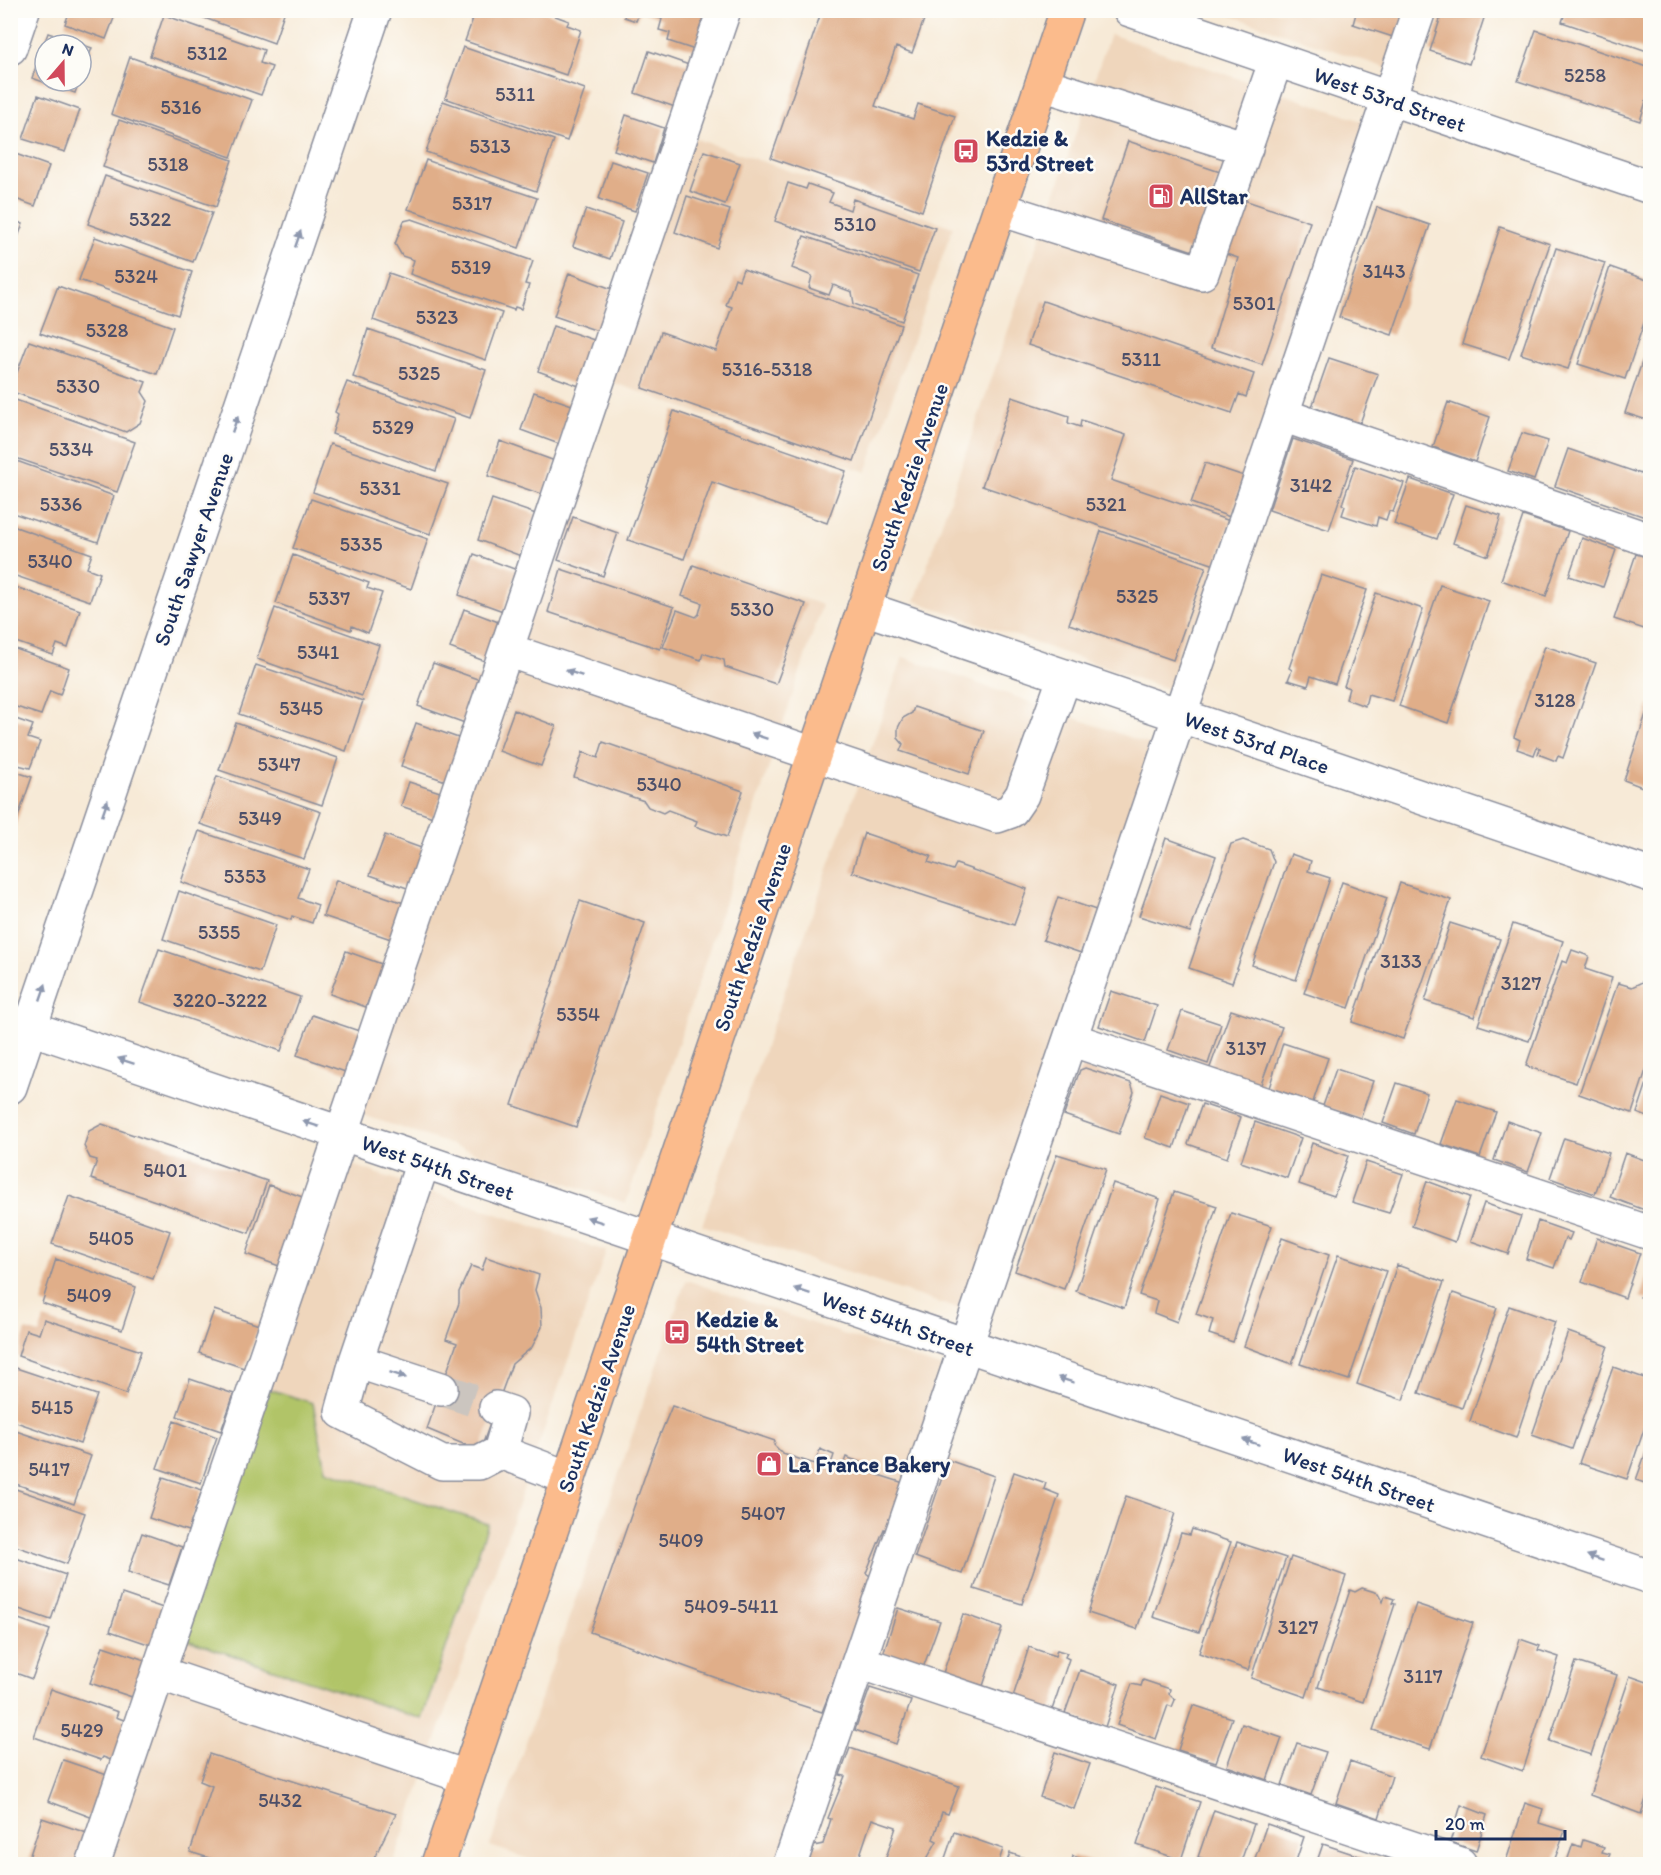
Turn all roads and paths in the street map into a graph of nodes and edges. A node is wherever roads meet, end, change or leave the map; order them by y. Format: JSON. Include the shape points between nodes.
{"nodes":[{"id":1,"x":23,"y":10,"type":"edge"},
{"id":2,"x":375,"y":10,"type":"edge"},
{"id":3,"x":724,"y":10,"type":"edge"},
{"id":4,"x":1067,"y":10,"type":"edge"},
{"id":5,"x":1130,"y":10,"type":"edge"},
{"id":6,"x":1419,"y":10,"type":"edge"},
{"id":7,"x":10,"y":48,"type":"edge"},
{"id":8,"x":1276,"y":60,"type":"junction"},
{"id":9,"x":1042,"y":84,"type":"junction"},
{"id":10,"x":1389,"y":99,"type":"junction"},
{"id":11,"x":1246,"y":148,"type":"junction"},
{"id":12,"x":1650,"y":188,"type":"edge"},
{"id":13,"x":1000,"y":209,"type":"junction"},
{"id":14,"x":1282,"y":415,"type":"junction"},
{"id":15,"x":1650,"y":540,"type":"edge"},
{"id":16,"x":864,"y":608,"type":"junction"},
{"id":17,"x":507,"y":650,"type":"junction"},
{"id":18,"x":1065,"y":676,"type":"junction"},
{"id":19,"x":1180,"y":715,"type":"junction"},
{"id":20,"x":814,"y":755,"type":"junction"},
{"id":21,"x":1650,"y":876,"type":"edge"},
{"id":22,"x":20,"y":1024,"type":"edge"},
{"id":23,"x":1071,"y":1039,"type":"junction"},
{"id":24,"x":10,"y":1088,"type":"edge"},
{"id":25,"x":343,"y":1135,"type":"junction"},
{"id":26,"x":423,"y":1162,"type":"junction"},
{"id":27,"x":1650,"y":1233,"type":"edge"},
{"id":28,"x":650,"y":1240,"type":"junction"},
{"id":29,"x":966,"y":1346,"type":"junction"},
{"id":30,"x":356,"y":1361,"type":"junction"},
{"id":31,"x":441,"y":1389,"type":"tunnel mouth"},
{"id":32,"x":496,"y":1408,"type":"tunnel mouth"},
{"id":33,"x":490,"y":1457,"type":"junction"},
{"id":34,"x":569,"y":1478,"type":"junction"},
{"id":35,"x":1650,"y":1577,"type":"edge"},
{"id":36,"x":859,"y":1662,"type":"junction"},
{"id":37,"x":159,"y":1673,"type":"junction"},
{"id":38,"x":466,"y":1777,"type":"junction"},
{"id":39,"x":93,"y":1864,"type":"edge"},
{"id":40,"x":441,"y":1864,"type":"edge"},
{"id":41,"x":790,"y":1864,"type":"edge"},
{"id":42,"x":1460,"y":1864,"type":"edge"}],
"edges":[{"from":1,"to":7,"type":"street"},
{"from":22,"to":2,"type":"street","name":"South Sawyer Avenue","one_way":true},
{"from":3,"to":17,"type":"street"},
{"from":4,"to":9,"type":"main road","name":"South Kedzie Avenue"},
{"from":5,"to":8,"type":"street","name":"West 53rd Street"},
{"from":6,"to":10,"type":"street"},
{"from":8,"to":10,"type":"street","name":"West 53rd Street"},
{"from":8,"to":11,"type":"street"},
{"from":9,"to":11,"type":"street"},
{"from":9,"to":13,"type":"main road","name":"South Kedzie Avenue"},
{"from":10,"to":12,"type":"street","name":"West 53rd Street"},
{"from":10,"to":14,"type":"street"},
{"from":11,"to":13,"type":"street","via":[[1202,273]]},
{"from":13,"to":16,"type":"main road","name":"South Kedzie Avenue"},
{"from":14,"to":15,"type":"street"},
{"from":14,"to":19,"type":"street"},
{"from":16,"to":18,"type":"street","name":"West 53rd Place"},
{"from":16,"to":20,"type":"main road","name":"South Kedzie Avenue"},
{"from":20,"to":17,"type":"street","one_way":true},
{"from":17,"to":25,"type":"street"},
{"from":18,"to":19,"type":"street","name":"West 53rd Place"},
{"from":18,"to":20,"type":"street","via":[[1022,795],[1011,811],[997,816]]},
{"from":19,"to":21,"type":"street","name":"West 53rd Place"},
{"from":19,"to":23,"type":"street"},
{"from":20,"to":28,"type":"main road","name":"South Kedzie Avenue"},
{"from":22,"to":24,"type":"street","name":"South Sawyer Avenue"},
{"from":25,"to":22,"type":"street","name":"West 54th Street","one_way":true},
{"from":23,"to":27,"type":"street"},
{"from":23,"to":29,"type":"street"},
{"from":25,"to":26,"type":"street","name":"West 54th Street"},
{"from":25,"to":37,"type":"street"},
{"from":28,"to":26,"type":"street","name":"West 54th Street","one_way":true},
{"from":26,"to":30,"type":"street"},
{"from":29,"to":28,"type":"street","name":"West 54th Street","one_way":true},
{"from":28,"to":34,"type":"main road","name":"South Kedzie Avenue"},
{"from":35,"to":29,"type":"street","name":"West 54th Street","one_way":true},
{"from":29,"to":36,"type":"street"},
{"from":30,"to":31,"type":"street","one_way":true},
{"from":30,"to":33,"type":"street","via":[[342,1412],[442,1463]]},
{"from":32,"to":33,"type":"street","via":[[511,1413]]},
{"from":33,"to":34,"type":"street"},
{"from":34,"to":38,"type":"main road","name":"South Kedzie Avenue"},
{"from":36,"to":41,"type":"street"},
{"from":36,"to":42,"type":"street"},
{"from":37,"to":38,"type":"street"},
{"from":37,"to":39,"type":"street"},
{"from":38,"to":40,"type":"main road","name":"South Kedzie Avenue"}]}
